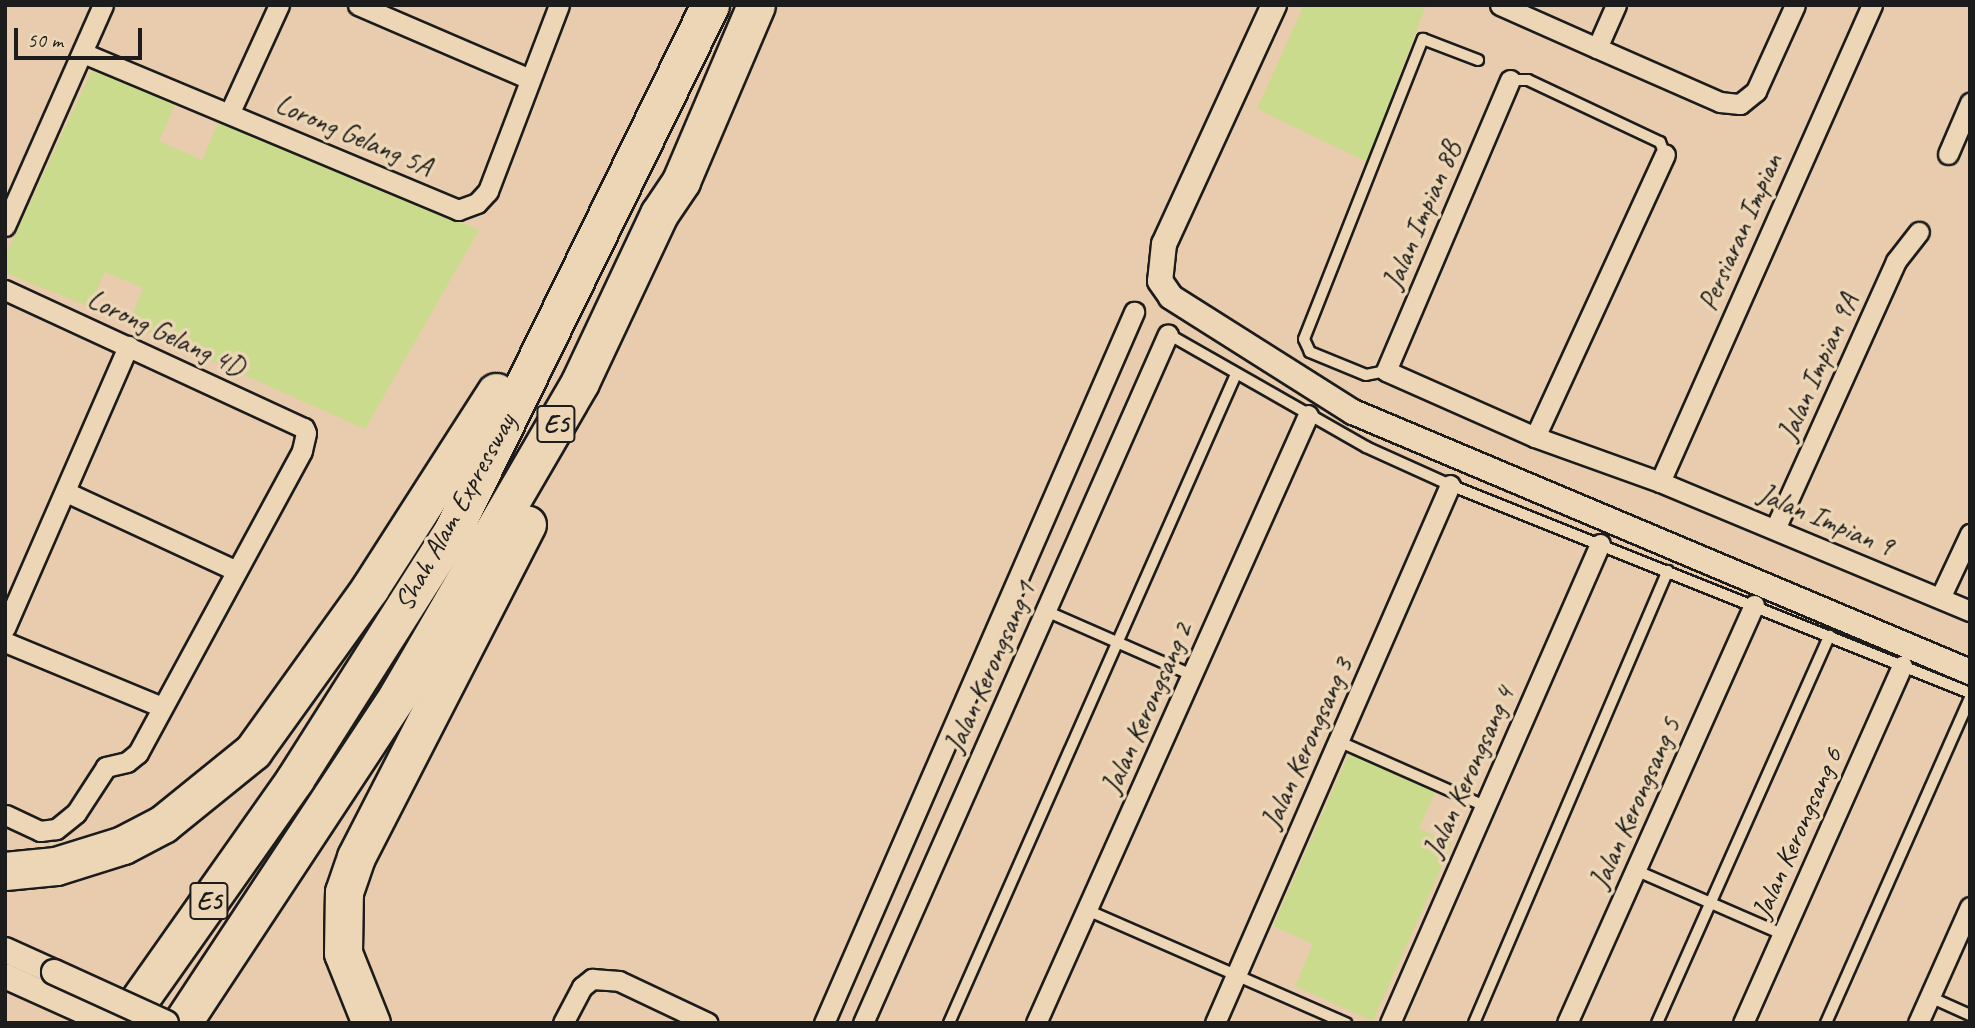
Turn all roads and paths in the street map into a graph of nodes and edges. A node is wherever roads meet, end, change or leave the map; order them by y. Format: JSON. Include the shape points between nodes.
{"nodes":[{"id":1,"x":103,"y":5,"type":"edge"},
{"id":2,"x":279,"y":5,"type":"edge"},
{"id":3,"x":358,"y":5,"type":"edge"},
{"id":4,"x":559,"y":5,"type":"edge"},
{"id":5,"x":710,"y":5,"type":"edge"},
{"id":6,"x":756,"y":5,"type":"edge"},
{"id":7,"x":1274,"y":5,"type":"edge"},
{"id":8,"x":1500,"y":5,"type":"edge"},
{"id":9,"x":1616,"y":5,"type":"edge"},
{"id":10,"x":1795,"y":5,"type":"edge"},
{"id":11,"x":1872,"y":5,"type":"edge"},
{"id":12,"x":1597,"y":48,"type":"junction"},
{"id":13,"x":83,"y":54,"type":"junction"},
{"id":14,"x":1478,"y":60,"type":"dead end"},
{"id":15,"x":530,"y":79,"type":"junction"},
{"id":16,"x":1510,"y":80,"type":"joint"},
{"id":17,"x":1970,"y":103,"type":"edge"},
{"id":18,"x":230,"y":112,"type":"junction"},
{"id":19,"x":1948,"y":154,"type":"dead end"},
{"id":20,"x":1665,"y":155,"type":"joint"},
{"id":21,"x":681,"y":181,"type":"junction"},
{"id":22,"x":619,"y":198,"type":"junction"},
{"id":23,"x":11,"y":199,"type":"edge"},
{"id":24,"x":5,"y":226,"type":"edge"},
{"id":25,"x":1919,"y":232,"type":"dead end"},
{"id":26,"x":5,"y":290,"type":"edge"},
{"id":27,"x":1134,"y":312,"type":"dead end"},
{"id":28,"x":1168,"y":334,"type":"joint"},
{"id":29,"x":128,"y":346,"type":"junction"},
{"id":30,"x":1386,"y":371,"type":"junction"},
{"id":31,"x":1236,"y":374,"type":"junction"},
{"id":32,"x":1308,"y":415,"type":"junction"},
{"id":33,"x":1535,"y":437,"type":"junction"},
{"id":34,"x":1660,"y":482,"type":"junction"},
{"id":35,"x":1450,"y":485,"type":"junction"},
{"id":36,"x":66,"y":492,"type":"junction"},
{"id":37,"x":1775,"y":529,"type":"junction"},
{"id":38,"x":1970,"y":534,"type":"edge"},
{"id":39,"x":1600,"y":544,"type":"junction"},
{"id":40,"x":235,"y":570,"type":"junction"},
{"id":41,"x":1668,"y":571,"type":"junction"},
{"id":42,"x":1940,"y":598,"type":"junction"},
{"id":43,"x":1754,"y":606,"type":"junction"},
{"id":44,"x":1046,"y":611,"type":"junction"},
{"id":45,"x":1970,"y":611,"type":"edge"},
{"id":46,"x":5,"y":628,"type":"edge"},
{"id":47,"x":1829,"y":636,"type":"junction"},
{"id":48,"x":5,"y":642,"type":"edge"},
{"id":49,"x":1118,"y":643,"type":"junction"},
{"id":50,"x":1902,"y":666,"type":"junction"},
{"id":51,"x":1970,"y":672,"type":"edge"},
{"id":52,"x":1192,"y":675,"type":"junction"},
{"id":53,"x":1970,"y":696,"type":"edge"},
{"id":54,"x":162,"y":707,"type":"junction"},
{"id":55,"x":1338,"y":741,"type":"junction"},
{"id":56,"x":1485,"y":806,"type":"junction"},
{"id":57,"x":5,"y":815,"type":"edge"},
{"id":58,"x":1635,"y":870,"type":"junction"},
{"id":59,"x":5,"y":871,"type":"edge"},
{"id":60,"x":1710,"y":903,"type":"junction"},
{"id":61,"x":1970,"y":906,"type":"edge"},
{"id":62,"x":1087,"y":910,"type":"junction"},
{"id":63,"x":1782,"y":934,"type":"junction"},
{"id":64,"x":5,"y":950,"type":"edge"},
{"id":65,"x":1236,"y":974,"type":"junction"},
{"id":66,"x":5,"y":975,"type":"edge"},
{"id":67,"x":49,"y":983,"type":"junction"},
{"id":68,"x":1930,"y":997,"type":"junction"},
{"id":69,"x":1970,"y":1015,"type":"edge"},
{"id":70,"x":109,"y":1023,"type":"edge"},
{"id":71,"x":123,"y":1023,"type":"edge"},
{"id":72,"x":166,"y":1023,"type":"edge"},
{"id":73,"x":182,"y":1023,"type":"edge"},
{"id":74,"x":371,"y":1023,"type":"edge"},
{"id":75,"x":563,"y":1023,"type":"edge"},
{"id":76,"x":708,"y":1023,"type":"edge"},
{"id":77,"x":824,"y":1023,"type":"edge"},
{"id":78,"x":863,"y":1023,"type":"edge"},
{"id":79,"x":949,"y":1023,"type":"edge"},
{"id":80,"x":1036,"y":1023,"type":"edge"},
{"id":81,"x":1214,"y":1023,"type":"edge"},
{"id":82,"x":1346,"y":1023,"type":"edge"},
{"id":83,"x":1390,"y":1023,"type":"edge"},
{"id":84,"x":1474,"y":1023,"type":"edge"},
{"id":85,"x":1567,"y":1023,"type":"edge"},
{"id":86,"x":1657,"y":1023,"type":"edge"},
{"id":87,"x":1743,"y":1023,"type":"edge"},
{"id":88,"x":1826,"y":1023,"type":"edge"},
{"id":89,"x":1918,"y":1023,"type":"edge"}],
"edges":[{"from":1,"to":13,"type":"street"},
{"from":2,"to":18,"type":"street"},
{"from":3,"to":15,"type":"street"},
{"from":4,"to":15,"type":"street"},
{"from":5,"to":22,"type":"highway","name":"Shah Alam Expressway","number":"E5"},
{"from":6,"to":21,"type":"highway","name":"Shah Alam Expressway","number":"E5"},
{"from":7,"to":51,"type":"street","via":[[1164,244],[1160,281],[1171,297],[1353,412]]},
{"from":8,"to":12,"type":"street"},
{"from":9,"to":12,"type":"street"},
{"from":10,"to":12,"type":"street","via":[[1756,91],[1740,104],[1720,102]]},
{"from":11,"to":34,"type":"street","name":"Persiaran Impian"},
{"from":13,"to":18,"type":"street","name":"Lorong Gelang 5A"},
{"from":13,"to":23,"type":"street"},
{"from":14,"to":30,"type":"lane","via":[[1423,39],[1304,339],[1310,352],[1366,375]]},
{"from":15,"to":18,"type":"street","name":"Lorong Gelang 5A","via":[[488,191],[477,203],[458,210]]},
{"from":16,"to":20,"type":"lane","via":[[1528,80],[1648,136],[1660,142]]},
{"from":16,"to":30,"type":"street","name":"Jalan Impian 8B"},
{"from":17,"to":19,"type":"street"},
{"from":20,"to":33,"type":"street"},
{"from":21,"to":73,"type":"highway","name":"Shah Alam Expressway","number":"E5","via":[[659,214],[580,382],[478,561],[398,695]]},
{"from":21,"to":74,"type":"highway","via":[[646,293],[356,857],[344,892],[343,953]]},
{"from":22,"to":59,"type":"highway","via":[[548,294],[476,428],[253,751],[163,824],[123,845],[56,866]]},
{"from":22,"to":71,"type":"highway","name":"Shah Alam Expressway","number":"E5","via":[[453,530],[295,779]]},
{"from":23,"to":24,"type":"street"},
{"from":25,"to":37,"type":"street","name":"Jalan Impian 9A","via":[[1896,261]]},
{"from":26,"to":29,"type":"street","name":"Lorong Gelang 4D"},
{"from":27,"to":77,"type":"street"},
{"from":28,"to":31,"type":"lane"},
{"from":28,"to":44,"type":"street","name":"Jalan Kerongsang 1"},
{"from":29,"to":36,"type":"street"},
{"from":29,"to":40,"type":"street","name":"Lorong Gelang 4D","via":[[304,428],[302,451]]},
{"from":30,"to":33,"type":"street","name":"Jalan Impian 9"},
{"from":31,"to":32,"type":"lane"},
{"from":31,"to":49,"type":"lane"},
{"from":32,"to":35,"type":"lane"},
{"from":32,"to":52,"type":"street","name":"Jalan Kerongsang 2"},
{"from":33,"to":34,"type":"street","name":"Jalan Impian 9"},
{"from":34,"to":37,"type":"street","name":"Jalan Impian 9"},
{"from":35,"to":39,"type":"lane"},
{"from":35,"to":55,"type":"street","name":"Jalan Kerongsang 3"},
{"from":36,"to":40,"type":"street"},
{"from":36,"to":46,"type":"street"},
{"from":37,"to":42,"type":"street","name":"Jalan Impian 9"},
{"from":38,"to":42,"type":"street"},
{"from":39,"to":41,"type":"lane"},
{"from":39,"to":56,"type":"street","name":"Jalan Kerongsang 4"},
{"from":40,"to":54,"type":"street"},
{"from":41,"to":43,"type":"lane"},
{"from":41,"to":84,"type":"lane"},
{"from":42,"to":45,"type":"street","name":"Jalan Impian 9"},
{"from":43,"to":47,"type":"lane"},
{"from":43,"to":58,"type":"street","name":"Jalan Kerongsang 5"},
{"from":44,"to":49,"type":"lane"},
{"from":44,"to":78,"type":"street","name":"Jalan Kerongsang 1"},
{"from":47,"to":50,"type":"lane"},
{"from":47,"to":60,"type":"lane"},
{"from":48,"to":54,"type":"street"},
{"from":49,"to":52,"type":"lane"},
{"from":49,"to":79,"type":"lane"},
{"from":50,"to":53,"type":"lane"},
{"from":50,"to":63,"type":"street","name":"Jalan Kerongsang 6"},
{"from":52,"to":62,"type":"street","name":"Jalan Kerongsang 2"},
{"from":53,"to":88,"type":"lane"},
{"from":54,"to":57,"type":"street","via":[[138,753],[127,762],[106,766],[65,825],[40,831]]},
{"from":55,"to":56,"type":"lane"},
{"from":55,"to":65,"type":"street","name":"Jalan Kerongsang 3"},
{"from":56,"to":83,"type":"street","name":"Jalan Kerongsang 4"},
{"from":58,"to":60,"type":"lane"},
{"from":58,"to":85,"type":"street","name":"Jalan Kerongsang 5"},
{"from":60,"to":63,"type":"lane"},
{"from":60,"to":86,"type":"lane"},
{"from":61,"to":68,"type":"street"},
{"from":62,"to":65,"type":"lane"},
{"from":62,"to":80,"type":"street","name":"Jalan Kerongsang 2"},
{"from":63,"to":87,"type":"street","name":"Jalan Kerongsang 6"},
{"from":64,"to":67,"type":"street"},
{"from":65,"to":81,"type":"street","name":"Jalan Kerongsang 3"},
{"from":65,"to":82,"type":"lane"},
{"from":66,"to":67,"type":"street"},
{"from":67,"to":70,"type":"street"},
{"from":67,"to":72,"type":"street","bridge":true},
{"from":68,"to":69,"type":"lane"},
{"from":68,"to":89,"type":"street"},
{"from":75,"to":76,"type":"street","via":[[582,986],[592,979],[618,981]]}]}
